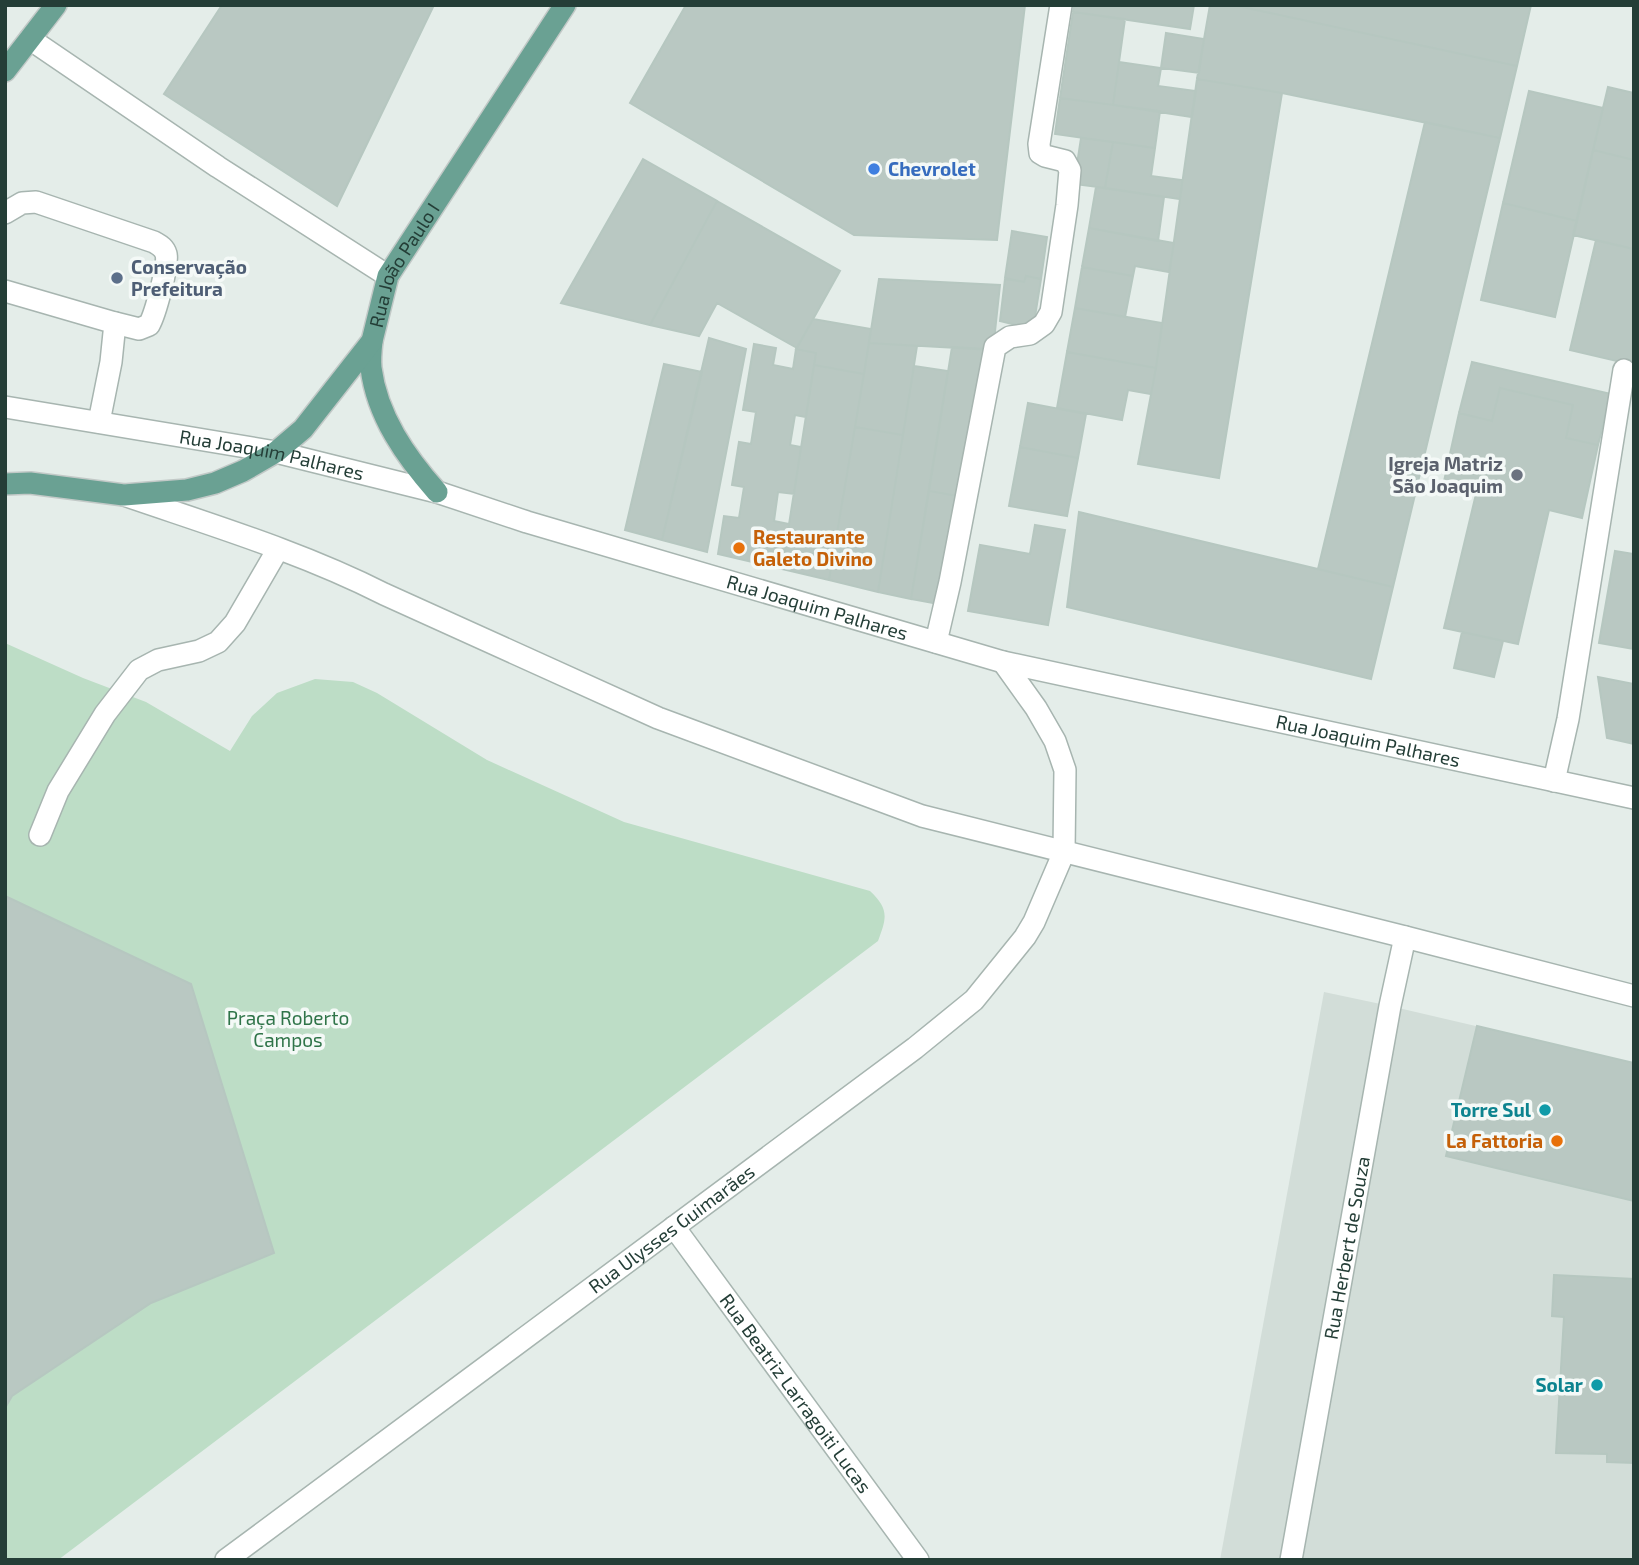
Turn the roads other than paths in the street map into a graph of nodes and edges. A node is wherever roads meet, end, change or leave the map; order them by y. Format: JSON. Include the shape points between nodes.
{"nodes":[{"id":1,"x":55,"y":5,"type":"edge"},
{"id":2,"x":565,"y":5,"type":"edge"},
{"id":3,"x":1061,"y":5,"type":"edge"},
{"id":4,"x":30,"y":39,"type":"junction"},
{"id":5,"x":5,"y":71,"type":"edge"},
{"id":6,"x":5,"y":213,"type":"edge"},
{"id":7,"x":388,"y":276,"type":"junction"},
{"id":8,"x":5,"y":291,"type":"edge"},
{"id":9,"x":115,"y":323,"type":"junction"},
{"id":10,"x":372,"y":341,"type":"junction"},
{"id":11,"x":1624,"y":370,"type":"dead end"},
{"id":12,"x":5,"y":407,"type":"edge"},
{"id":13,"x":99,"y":422,"type":"junction"},
{"id":14,"x":276,"y":452,"type":"junction"},
{"id":15,"x":5,"y":484,"type":"edge"},
{"id":16,"x":437,"y":492,"type":"junction"},
{"id":17,"x":124,"y":495,"type":"junction"},
{"id":18,"x":278,"y":549,"type":"junction"},
{"id":19,"x":936,"y":642,"type":"junction"},
{"id":20,"x":1003,"y":662,"type":"junction"},
{"id":21,"x":1554,"y":781,"type":"junction"},
{"id":22,"x":1634,"y":798,"type":"edge"},
{"id":23,"x":40,"y":835,"type":"dead end"},
{"id":24,"x":1064,"y":852,"type":"junction"},
{"id":25,"x":1405,"y":937,"type":"junction"},
{"id":26,"x":1634,"y":996,"type":"edge"},
{"id":27,"x":674,"y":1227,"type":"junction"},
{"id":28,"x":226,"y":1560,"type":"edge"},
{"id":29,"x":918,"y":1560,"type":"edge"},
{"id":30,"x":1292,"y":1560,"type":"edge"}],
"edges":[{"from":1,"to":4,"type":"main road"},
{"from":2,"to":7,"type":"main road","name":"Rua João Paulo I"},
{"from":3,"to":19,"type":"street","via":[[1039,144],[1040,153],[1065,161],[1070,170],[1051,312],[1030,334],[1010,337],[995,347]]},
{"from":4,"to":5,"type":"main road"},
{"from":4,"to":7,"type":"street"},
{"from":6,"to":9,"type":"street","via":[[22,203],[36,202],[164,249],[166,265],[149,325],[139,329]]},
{"from":7,"to":10,"type":"main road","name":"Rua João Paulo I"},
{"from":8,"to":9,"type":"street"},
{"from":9,"to":13,"type":"street"},
{"from":10,"to":14,"type":"main road","name":"Rua João Paulo I","via":[[303,429]]},
{"from":10,"to":16,"type":"main road","via":[[377,399],[413,464]]},
{"from":11,"to":21,"type":"street"},
{"from":12,"to":13,"type":"street","name":"Rua Joaquim Palhares"},
{"from":13,"to":14,"type":"street","name":"Rua Joaquim Palhares"},
{"from":14,"to":16,"type":"street","name":"Rua Joaquim Palhares"},
{"from":14,"to":17,"type":"main road","name":"Rua João Paulo I","via":[[215,483]]},
{"from":15,"to":17,"type":"main road","name":"Rua João Paulo I"},
{"from":16,"to":19,"type":"street","name":"Rua Joaquim Palhares"},
{"from":17,"to":18,"type":"street"},
{"from":18,"to":23,"type":"street","via":[[235,623],[218,642],[139,670],[105,714],[64,781]]},
{"from":18,"to":24,"type":"street","via":[[658,718],[922,816]]},
{"from":19,"to":20,"type":"street","name":"Rua Joaquim Palhares"},
{"from":20,"to":21,"type":"street","name":"Rua Joaquim Palhares"},
{"from":20,"to":24,"type":"street","via":[[1055,741],[1065,770]]},
{"from":21,"to":22,"type":"street","name":"Rua Joaquim Palhares"},
{"from":24,"to":25,"type":"street"},
{"from":24,"to":27,"type":"street","name":"Rua Ulysses Guimarães","via":[[1026,937],[974,1000]]},
{"from":25,"to":26,"type":"street"},
{"from":25,"to":30,"type":"street","name":"Rua Herbert de Souza"},
{"from":27,"to":28,"type":"street","name":"Rua Ulysses Guimarães"},
{"from":27,"to":29,"type":"street","name":"Rua Beatriz Larragoiti Lucas"}]}
